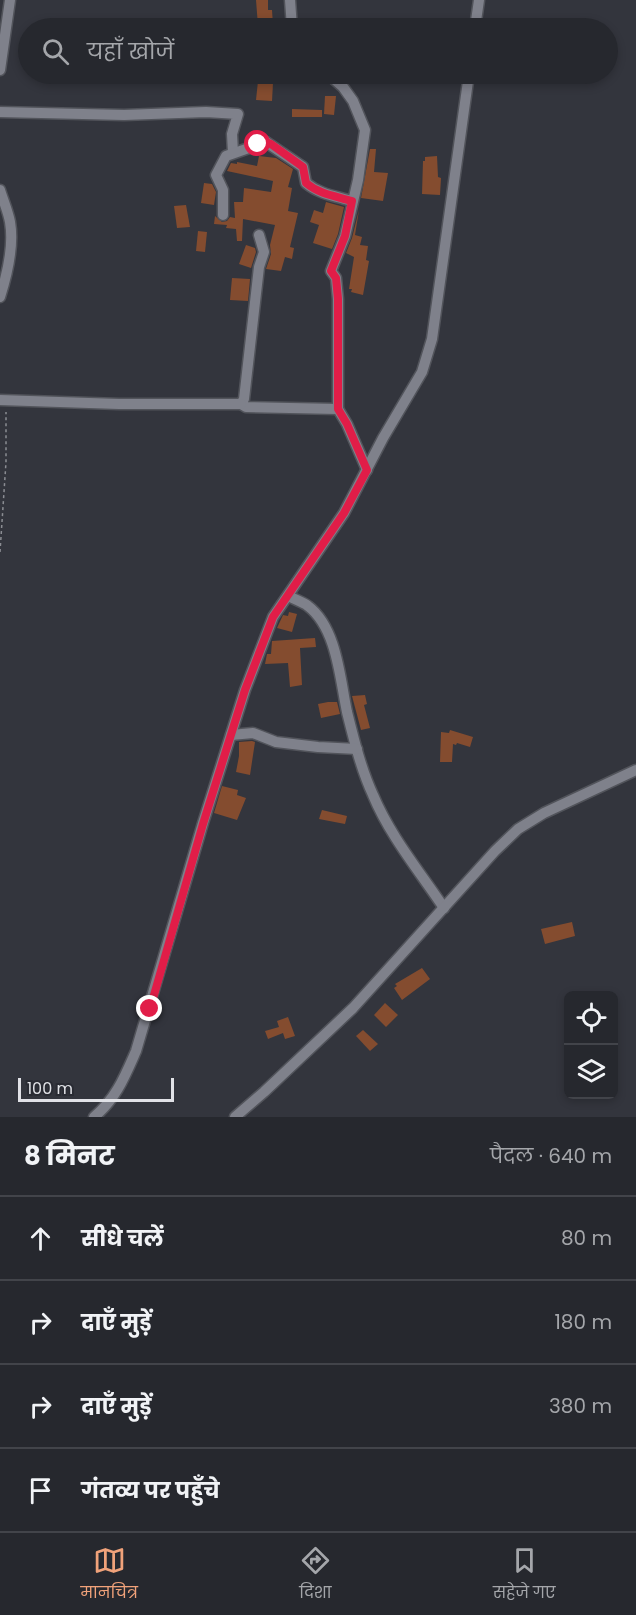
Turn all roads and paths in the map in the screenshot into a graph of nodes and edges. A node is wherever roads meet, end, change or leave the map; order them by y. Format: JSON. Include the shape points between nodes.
{"nodes":[{"id":1,"x":10,"y":0,"type":"edge"},
{"id":2,"x":290,"y":0,"type":"edge"},
{"id":3,"x":479,"y":0,"type":"edge"},
{"id":4,"x":291,"y":18,"type":"edge"},
{"id":5,"x":476,"y":18,"type":"edge"},
{"id":6,"x":0,"y":71,"type":"edge"},
{"id":7,"x":340,"y":84,"type":"edge"},
{"id":8,"x":468,"y":84,"type":"edge"},
{"id":9,"x":0,"y":112,"type":"edge"},
{"id":10,"x":232,"y":153,"type":"junction"},
{"id":11,"x":0,"y":190,"type":"edge"},
{"id":12,"x":352,"y":201,"type":"junction"},
{"id":13,"x":223,"y":215,"type":"dead end"},
{"id":14,"x":259,"y":235,"type":"dead end"},
{"id":15,"x":0,"y":297,"type":"edge"},
{"id":16,"x":3,"y":400,"type":"edge"},
{"id":17,"x":241,"y":404,"type":"junction"},
{"id":18,"x":338,"y":409,"type":"junction"},
{"id":19,"x":367,"y":470,"type":"junction"},
{"id":20,"x":0,"y":552,"type":"edge"},
{"id":21,"x":288,"y":596,"type":"junction"},
{"id":22,"x":231,"y":735,"type":"junction"},
{"id":23,"x":357,"y":749,"type":"junction"},
{"id":24,"x":636,"y":770,"type":"edge"},
{"id":25,"x":444,"y":908,"type":"junction"},
{"id":26,"x":94,"y":1117,"type":"edge"},
{"id":27,"x":235,"y":1117,"type":"edge"}],
"edges":[{"from":1,"to":6,"type":"street"},
{"from":2,"to":4,"type":"street"},
{"from":3,"to":5,"type":"street"},
{"from":7,"to":12,"type":"street","via":[[353,101],[366,130]]},
{"from":8,"to":19,"type":"street","via":[[432,339],[422,372]]},
{"from":9,"to":10,"type":"street","via":[[238,114]]},
{"from":10,"to":12,"type":"street","via":[[271,144],[303,167],[306,183],[312,188]]},
{"from":10,"to":13,"type":"street","via":[[226,156],[216,175],[223,190]]},
{"from":11,"to":15,"type":"street","via":[[10,224]]},
{"from":12,"to":18,"type":"street","via":[[345,236],[331,271],[336,278],[338,299]]},
{"from":14,"to":17,"type":"street","via":[[264,252]]},
{"from":16,"to":17,"type":"street"},
{"from":16,"to":20,"type":"path","via":[[6,462]]},
{"from":17,"to":18,"type":"street"},
{"from":18,"to":19,"type":"street"},
{"from":19,"to":21,"type":"street","via":[[344,513]]},
{"from":21,"to":22,"type":"street","via":[[273,617]]},
{"from":21,"to":23,"type":"street","via":[[309,606],[332,644]]},
{"from":22,"to":23,"type":"street","via":[[253,733],[276,742]]},
{"from":22,"to":26,"type":"street","via":[[136,1051],[119,1088]]},
{"from":23,"to":25,"type":"street","via":[[380,810]]},
{"from":24,"to":25,"type":"street","via":[[569,800],[518,829]]},
{"from":25,"to":27,"type":"street","via":[[353,1008]]}]}
